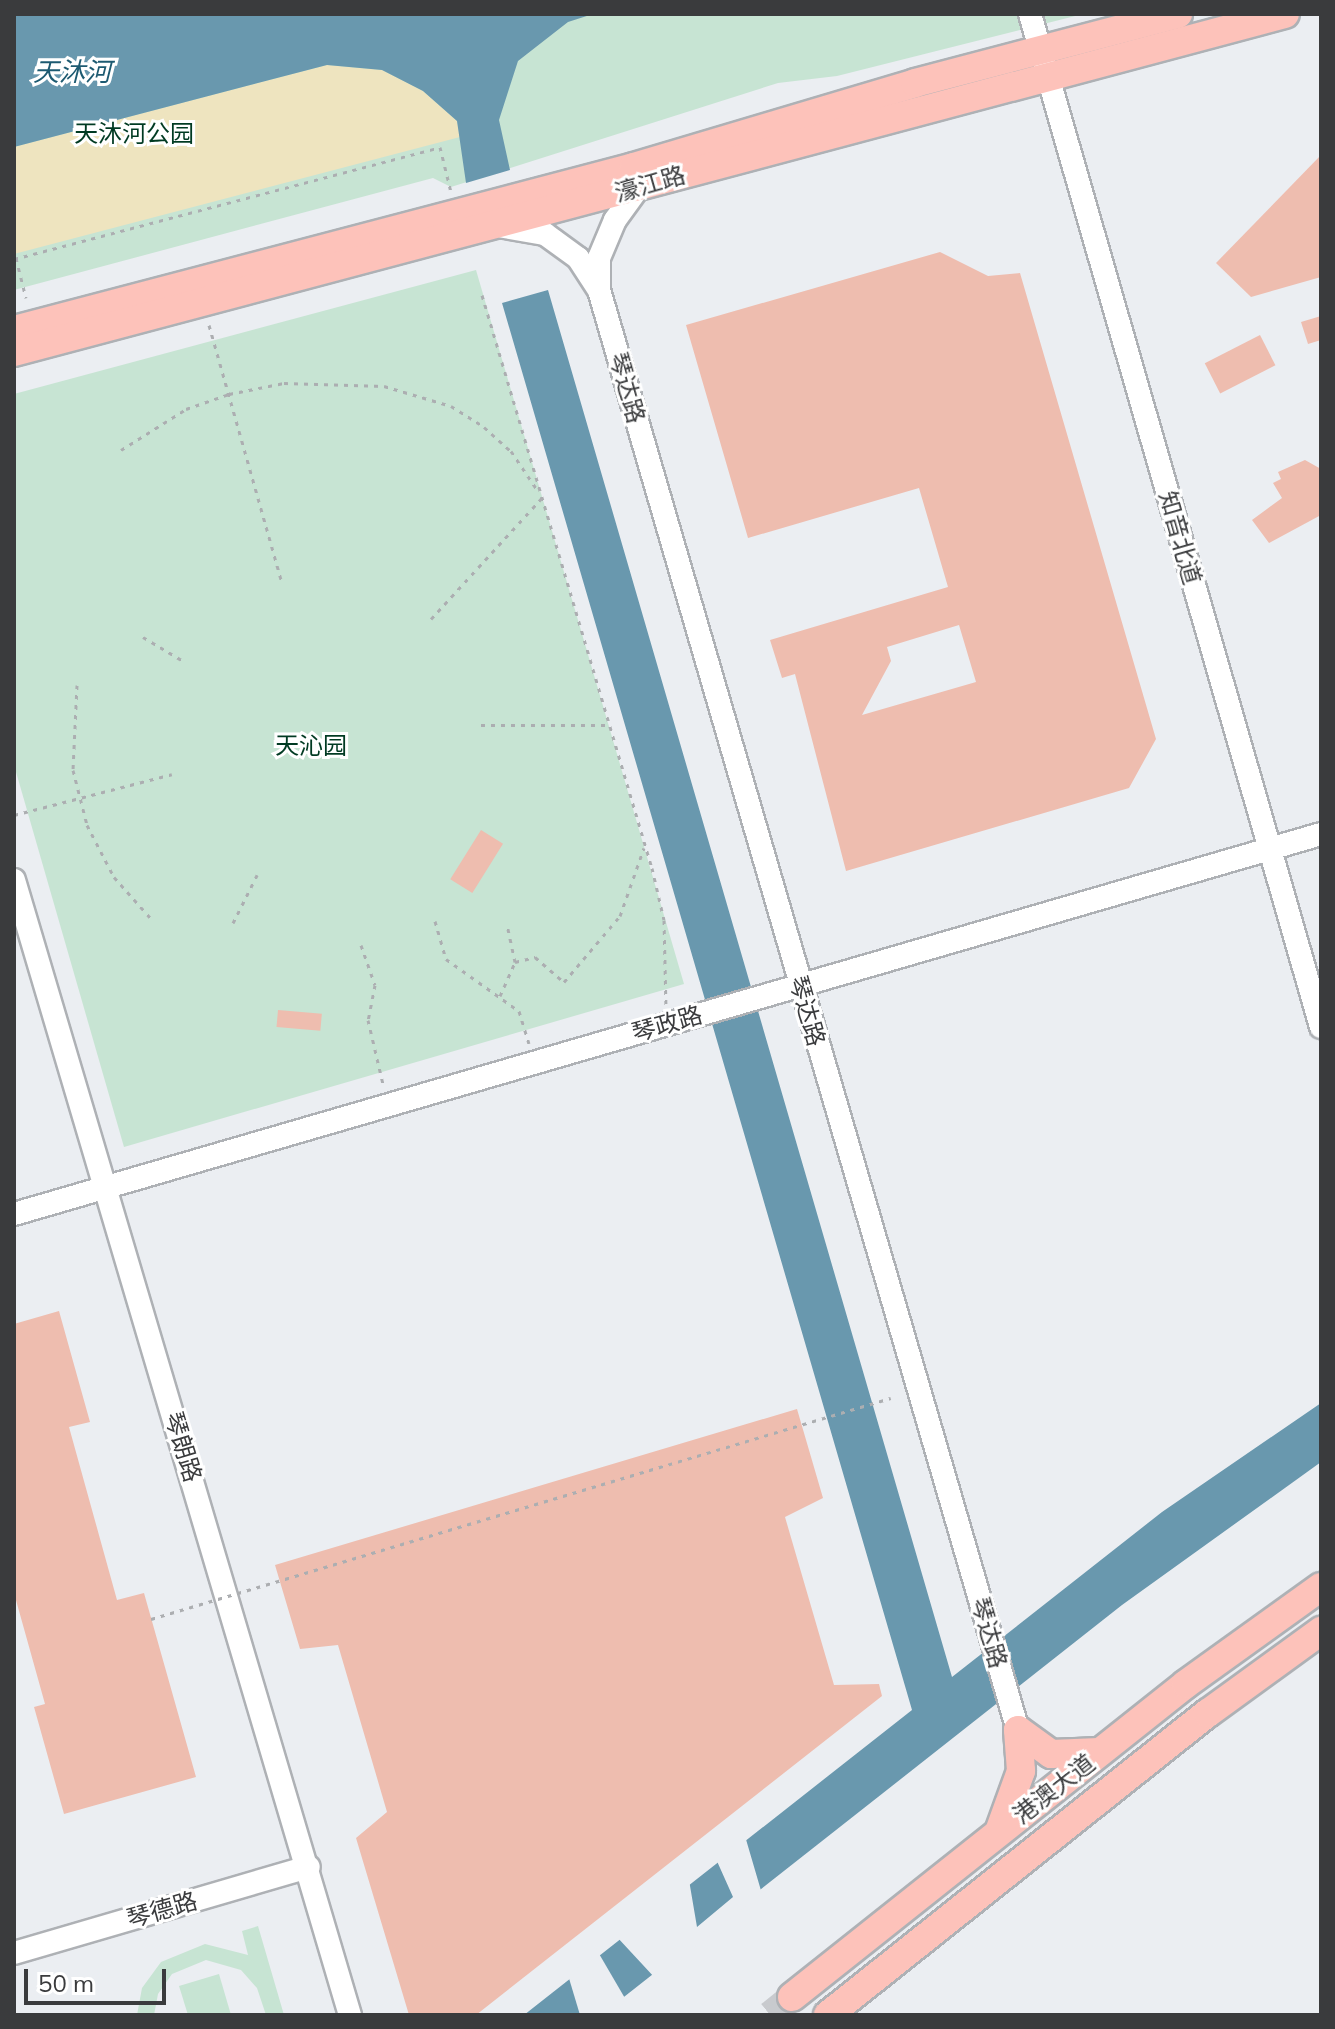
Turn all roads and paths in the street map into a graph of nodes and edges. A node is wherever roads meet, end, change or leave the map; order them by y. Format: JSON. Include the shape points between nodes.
{"nodes":[{"id":1,"x":1030,"y":14,"type":"edge"},
{"id":2,"x":1178,"y":14,"type":"edge"},
{"id":3,"x":1285,"y":14,"type":"edge"},
{"id":4,"x":1044,"y":62,"type":"junction"},
{"id":5,"x":639,"y":187,"type":"junction"},
{"id":6,"x":456,"y":215,"type":"junction"},
{"id":7,"x":498,"y":226,"type":"junction"},
{"id":8,"x":15,"y":258,"type":"edge"},
{"id":9,"x":599,"y":290,"type":"junction"},
{"id":10,"x":482,"y":295,"type":"dead end"},
{"id":11,"x":26,"y":298,"type":"dead end"},
{"id":12,"x":203,"y":303,"type":"junction"},
{"id":13,"x":14,"y":330,"type":"edge"},
{"id":14,"x":14,"y":352,"type":"edge"},
{"id":15,"x":229,"y":394,"type":"junction"},
{"id":16,"x":121,"y":450,"type":"dead end"},
{"id":17,"x":542,"y":498,"type":"junction"},
{"id":18,"x":282,"y":583,"type":"dead end"},
{"id":19,"x":431,"y":619,"type":"dead end"},
{"id":20,"x":143,"y":637,"type":"dead end"},
{"id":21,"x":185,"y":662,"type":"dead end"},
{"id":22,"x":77,"y":685,"type":"dead end"},
{"id":23,"x":481,"y":725,"type":"dead end"},
{"id":24,"x":609,"y":725,"type":"junction"},
{"id":25,"x":172,"y":774,"type":"dead end"},
{"id":26,"x":78,"y":797,"type":"junction"},
{"id":27,"x":14,"y":815,"type":"edge"},
{"id":28,"x":1321,"y":834,"type":"edge"},
{"id":29,"x":645,"y":844,"type":"junction"},
{"id":30,"x":1270,"y":849,"type":"junction"},
{"id":31,"x":257,"y":875,"type":"dead end"},
{"id":32,"x":14,"y":880,"type":"edge"},
{"id":33,"x":153,"y":921,"type":"dead end"},
{"id":34,"x":435,"y":921,"type":"dead end"},
{"id":35,"x":233,"y":923,"type":"dead end"},
{"id":36,"x":507,"y":924,"type":"dead end"},
{"id":37,"x":361,"y":945,"type":"dead end"},
{"id":38,"x":515,"y":962,"type":"junction"},
{"id":39,"x":800,"y":985,"type":"junction"},
{"id":40,"x":499,"y":997,"type":"junction"},
{"id":41,"x":665,"y":1024,"type":"junction"},
{"id":42,"x":1321,"y":1027,"type":"edge"},
{"id":43,"x":535,"y":1062,"type":"junction"},
{"id":44,"x":389,"y":1105,"type":"junction"},
{"id":45,"x":104,"y":1188,"type":"junction"},
{"id":46,"x":14,"y":1214,"type":"edge"},
{"id":47,"x":891,"y":1398,"type":"dead end"},
{"id":48,"x":1321,"y":1587,"type":"edge"},
{"id":49,"x":151,"y":1619,"type":"dead end"},
{"id":50,"x":1321,"y":1631,"type":"edge"},
{"id":51,"x":1018,"y":1730,"type":"junction"},
{"id":52,"x":1101,"y":1751,"type":"junction"},
{"id":53,"x":997,"y":1834,"type":"junction"},
{"id":54,"x":309,"y":1867,"type":"junction"},
{"id":55,"x":14,"y":1953,"type":"edge"},
{"id":56,"x":792,"y":1997,"type":"tunnel mouth"},
{"id":57,"x":350,"y":2015,"type":"edge"},
{"id":58,"x":828,"y":2015,"type":"edge"}],
"edges":[{"from":1,"to":4,"type":"street","name":"知音北道"},
{"from":2,"to":4,"type":"main road","name":"濠江路"},
{"from":3,"to":4,"type":"main road","name":"濠江路"},
{"from":4,"to":5,"type":"main road","name":"濠江路"},
{"from":4,"to":6,"type":"main road","name":"濠江路"},
{"from":4,"to":30,"type":"street","name":"知音北道"},
{"from":5,"to":7,"type":"main road","name":"濠江路"},
{"from":5,"to":9,"type":"street","via":[[615,220],[599,258]]},
{"from":6,"to":8,"type":"path","via":[[440,147]]},
{"from":6,"to":13,"type":"main road","name":"濠江路"},
{"from":7,"to":9,"type":"street","via":[[545,234],[578,258]]},
{"from":7,"to":12,"type":"main road","name":"濠江路"},
{"from":8,"to":11,"type":"path"},
{"from":9,"to":39,"type":"street","name":"琴达路"},
{"from":10,"to":17,"type":"path"},
{"from":12,"to":14,"type":"main road","name":"濠江路"},
{"from":12,"to":15,"type":"path"},
{"from":15,"to":16,"type":"path","via":[[186,409]]},
{"from":15,"to":17,"type":"path","via":[[329,381],[420,394],[484,427],[511,451]]},
{"from":15,"to":18,"type":"path"},
{"from":17,"to":19,"type":"path"},
{"from":17,"to":24,"type":"path"},
{"from":20,"to":21,"type":"path"},
{"from":22,"to":26,"type":"path","via":[[71,741]]},
{"from":23,"to":24,"type":"path"},
{"from":24,"to":29,"type":"path"},
{"from":25,"to":26,"type":"path"},
{"from":26,"to":27,"type":"path"},
{"from":26,"to":33,"type":"path","via":[[114,877]]},
{"from":28,"to":30,"type":"street","name":"琴政路"},
{"from":29,"to":38,"type":"path","via":[[620,916],[564,982],[535,957]]},
{"from":29,"to":41,"type":"path","via":[[664,920]]},
{"from":30,"to":39,"type":"street","name":"琴政路"},
{"from":30,"to":42,"type":"street","name":"知音北道"},
{"from":31,"to":35,"type":"path"},
{"from":32,"to":45,"type":"street","name":"琴朗路"},
{"from":34,"to":40,"type":"path","via":[[446,959]]},
{"from":36,"to":38,"type":"path"},
{"from":37,"to":44,"type":"path","via":[[375,985],[368,1020],[372,1051]]},
{"from":38,"to":40,"type":"path"},
{"from":39,"to":41,"type":"street","name":"琴政路"},
{"from":39,"to":51,"type":"street","name":"琴达路"},
{"from":40,"to":43,"type":"path","via":[[519,1011]]},
{"from":41,"to":43,"type":"street","name":"琴政路"},
{"from":43,"to":44,"type":"street","name":"琴政路"},
{"from":44,"to":45,"type":"street","name":"琴政路"},
{"from":45,"to":46,"type":"street","name":"琴政路"},
{"from":45,"to":54,"type":"street","name":"琴朗路"},
{"from":47,"to":49,"type":"path","bridge":true},
{"from":48,"to":52,"type":"main road","name":"港澳大道"},
{"from":50,"to":58,"type":"main road","name":"港澳大道","via":[[1208,1713]]},
{"from":51,"to":52,"type":"main road","via":[[1051,1754],[1076,1758]]},
{"from":51,"to":53,"type":"main road","via":[[1019,1784]]},
{"from":52,"to":53,"type":"main road","name":"港澳大道"},
{"from":53,"to":56,"type":"main road","name":"港澳大道"},
{"from":54,"to":55,"type":"street","name":"琴德路"},
{"from":54,"to":57,"type":"street","name":"琴朗路"}]}
